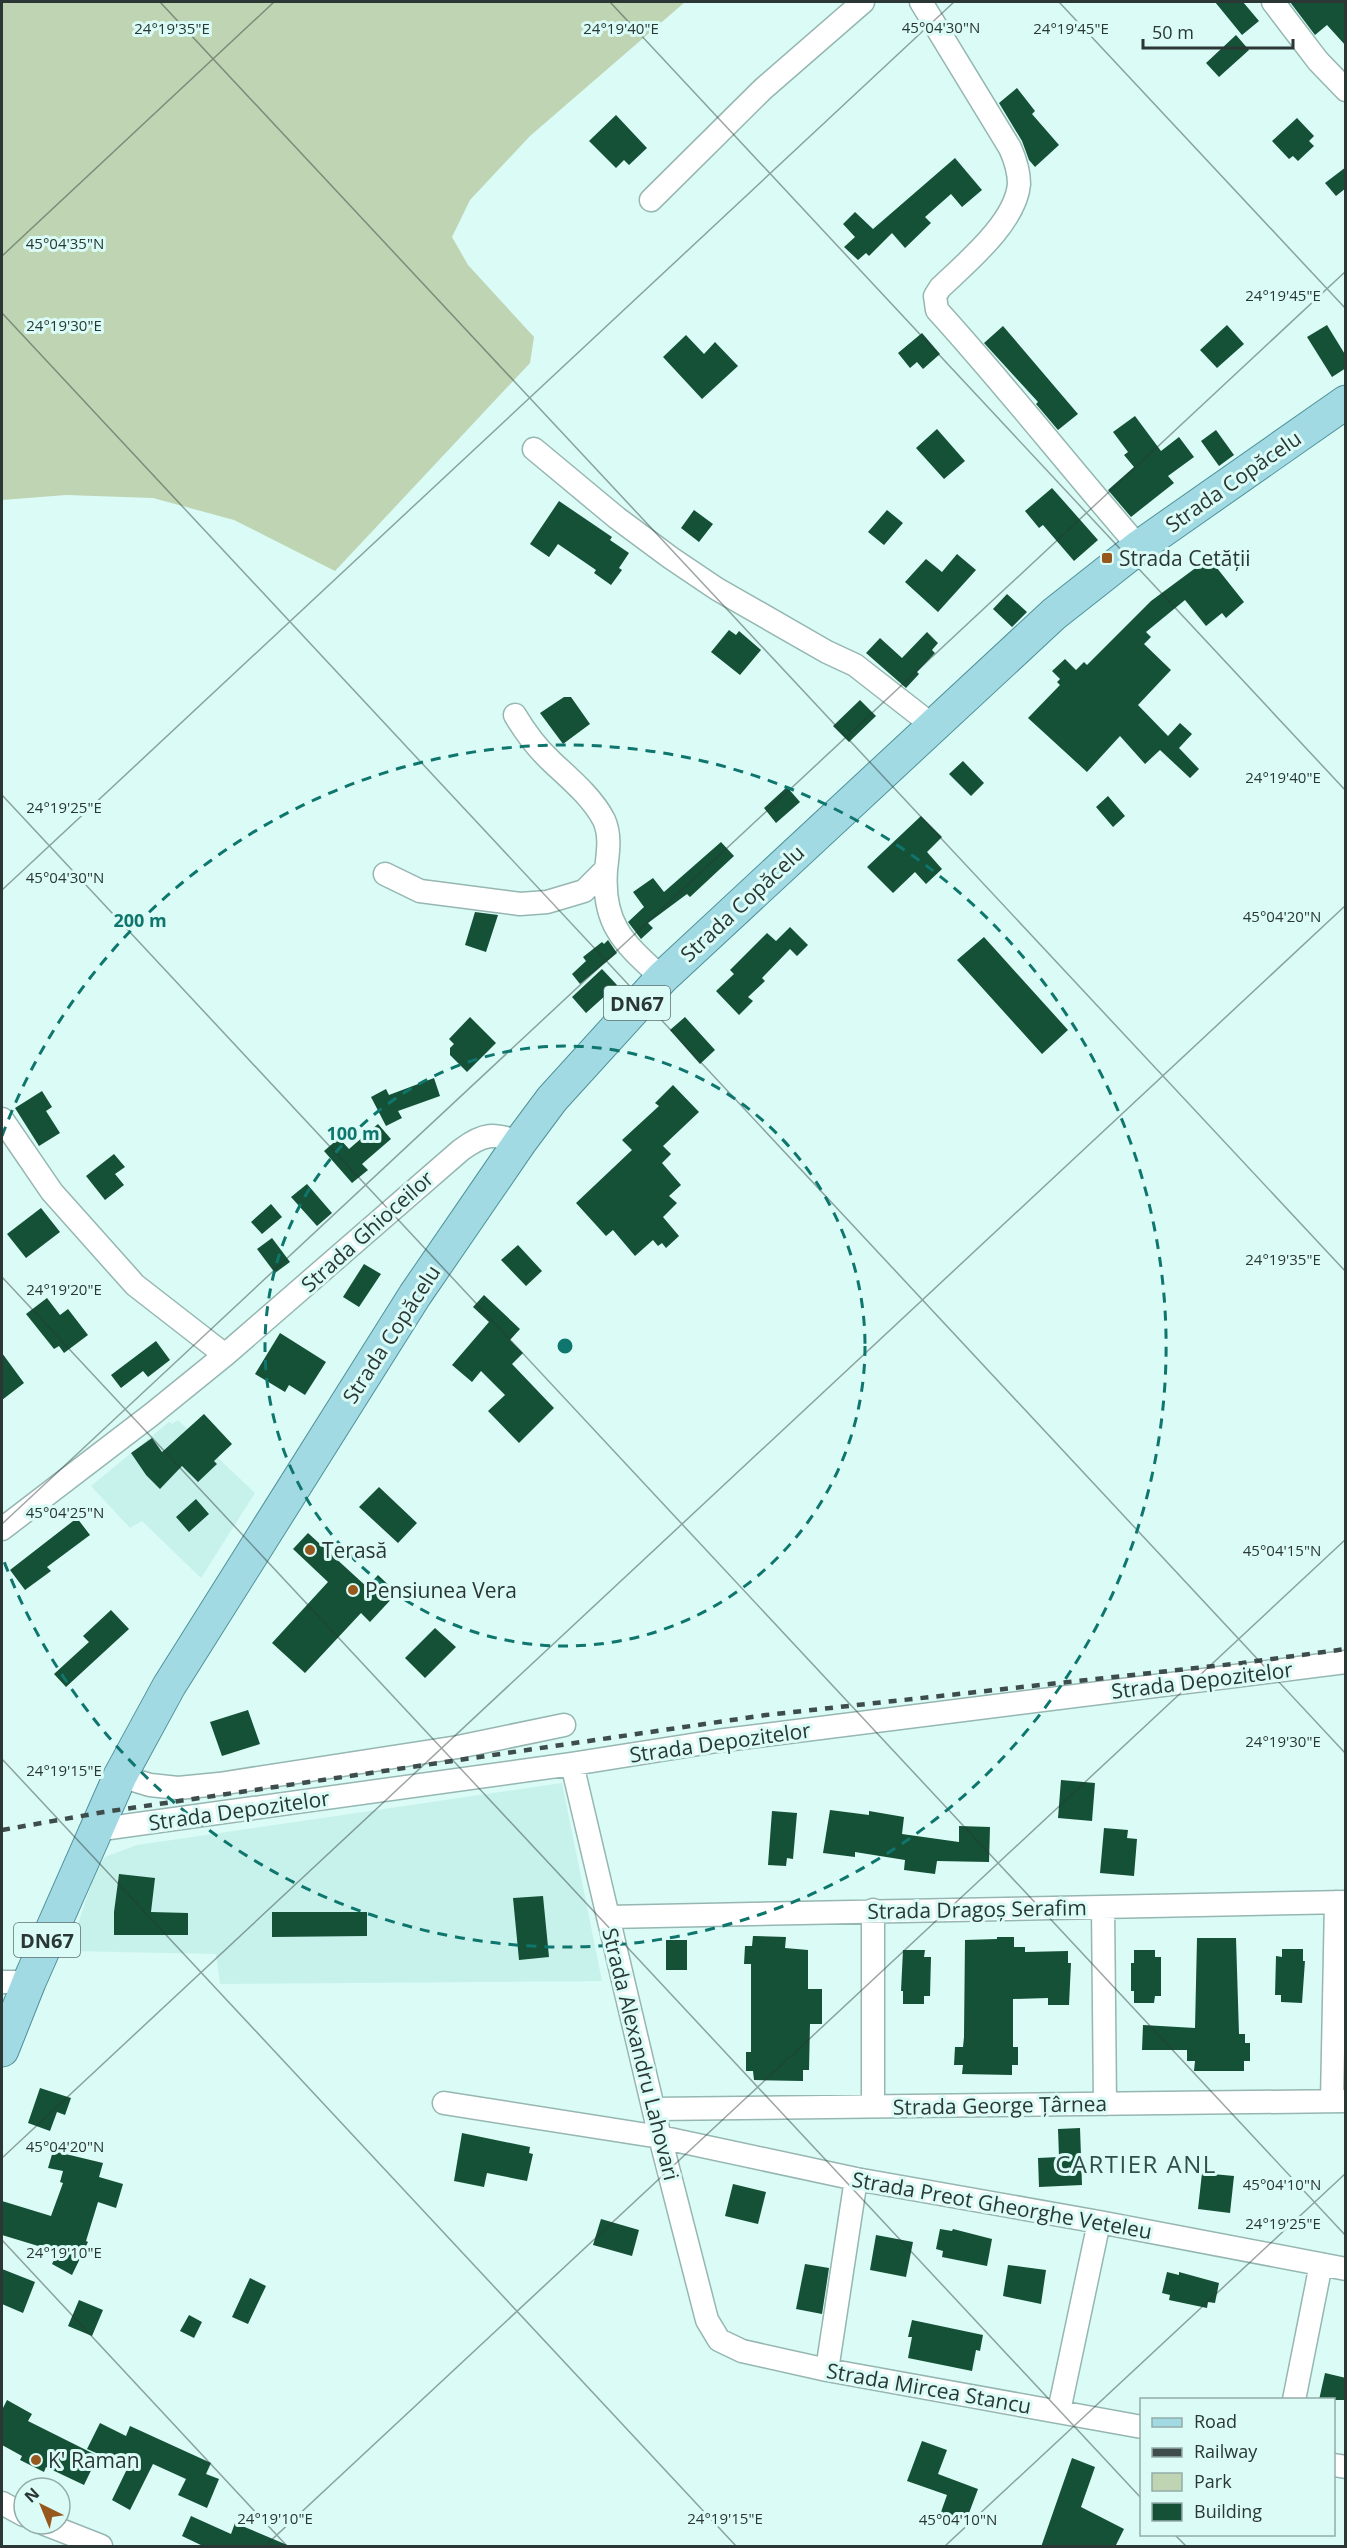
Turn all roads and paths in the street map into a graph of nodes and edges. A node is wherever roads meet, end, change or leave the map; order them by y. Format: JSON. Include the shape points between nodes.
{"nodes":[{"id":1,"x":863,"y":2,"type":"edge"},
{"id":2,"x":921,"y":2,"type":"edge"},
{"id":3,"x":1273,"y":2,"type":"edge"},
{"id":4,"x":1346,"y":90,"type":"edge"},
{"id":5,"x":651,"y":200,"type":"dead end"},
{"id":6,"x":1346,"y":402,"type":"edge"},
{"id":7,"x":534,"y":449,"type":"dead end"},
{"id":8,"x":1139,"y":547,"type":"junction"},
{"id":9,"x":514,"y":715,"type":"dead end"},
{"id":10,"x":932,"y":725,"type":"junction"},
{"id":11,"x":606,"y":869,"type":"junction"},
{"id":12,"x":385,"y":874,"type":"dead end"},
{"id":13,"x":559,"y":899,"type":"junction"},
{"id":14,"x":614,"y":927,"type":"junction"},
{"id":15,"x":662,"y":978,"type":"junction"},
{"id":16,"x":2,"y":1119,"type":"edge"},
{"id":17,"x":520,"y":1142,"type":"junction"},
{"id":18,"x":225,"y":1355,"type":"junction"},
{"id":19,"x":2,"y":1530,"type":"edge"},
{"id":20,"x":1346,"y":1662,"type":"edge"},
{"id":21,"x":564,"y":1725,"type":"dead end"},
{"id":22,"x":572,"y":1764,"type":"junction"},
{"id":23,"x":120,"y":1776,"type":"junction"},
{"id":24,"x":95,"y":1830,"type":"junction"},
{"id":25,"x":1341,"y":1902,"type":"edge"},
{"id":26,"x":1103,"y":1907,"type":"junction"},
{"id":27,"x":873,"y":1910,"type":"junction"},
{"id":28,"x":608,"y":1917,"type":"junction"},
{"id":29,"x":15,"y":1982,"type":"edge"},
{"id":30,"x":2,"y":2050,"type":"edge"},
{"id":31,"x":1339,"y":2101,"type":"edge"},
{"id":32,"x":444,"y":2103,"type":"dead end"},
{"id":33,"x":1105,"y":2103,"type":"junction"},
{"id":34,"x":873,"y":2106,"type":"junction"},
{"id":35,"x":654,"y":2109,"type":"junction"},
{"id":36,"x":660,"y":2137,"type":"junction"},
{"id":37,"x":856,"y":2179,"type":"junction"},
{"id":38,"x":1099,"y":2222,"type":"junction"},
{"id":39,"x":1321,"y":2264,"type":"junction"},
{"id":40,"x":1346,"y":2269,"type":"edge"},
{"id":41,"x":719,"y":2340,"type":"joint"},
{"id":42,"x":827,"y":2370,"type":"junction"},
{"id":43,"x":1294,"y":2398,"type":"edge"},
{"id":44,"x":1059,"y":2411,"type":"junction"},
{"id":45,"x":1140,"y":2427,"type":"edge"},
{"id":46,"x":72,"y":2535,"type":"edge"},
{"id":47,"x":101,"y":2547,"type":"edge"}],
"edges":[{"from":1,"to":5,"type":"street","via":[[764,89]]},
{"from":2,"to":8,"type":"street","via":[[1010,148],[1019,181],[1005,218],[940,288],[935,296],[937,310]]},
{"from":3,"to":4,"type":"street","via":[[1318,61]]},
{"from":6,"to":8,"type":"main road","name":"Strada Copăcelu","number":"DN67"},
{"from":7,"to":10,"type":"street","via":[[671,558],[717,589],[855,665]]},
{"from":8,"to":10,"type":"main road","name":"Strada Copăcelu","number":"DN67","via":[[1054,614]]},
{"from":9,"to":11,"type":"street","via":[[536,746],[594,804],[609,834]]},
{"from":10,"to":15,"type":"main road","name":"Strada Copăcelu","number":"DN67"},
{"from":11,"to":13,"type":"street","via":[[584,891]]},
{"from":11,"to":14,"type":"street","via":[[608,912]]},
{"from":12,"to":13,"type":"street","via":[[431,893],[520,903]]},
{"from":13,"to":14,"type":"street","via":[[582,904]]},
{"from":14,"to":15,"type":"street","via":[[627,946]]},
{"from":15,"to":17,"type":"main road","name":"Strada Copăcelu","number":"DN67","via":[[591,1054]]},
{"from":16,"to":18,"type":"street","via":[[52,1192],[135,1285]]},
{"from":17,"to":18,"type":"street","name":"Strada Ghioceilor","via":[[491,1135],[477,1138]]},
{"from":17,"to":23,"type":"main road","name":"Strada Copăcelu","number":"DN67","via":[[415,1295],[245,1561]]},
{"from":18,"to":19,"type":"street","name":"Strada Ghioceilor"},
{"from":20,"to":22,"type":"street","name":"Strada Depozitelor","via":[[717,1741]]},
{"from":21,"to":23,"type":"street","via":[[458,1747],[219,1784],[178,1788]]},
{"from":22,"to":24,"type":"street","name":"Strada Depozitelor"},
{"from":22,"to":28,"type":"street","name":"Strada Alexandru Lahovari"},
{"from":23,"to":24,"type":"main road","name":"Strada Copăcelu","number":"DN67"},
{"from":24,"to":29,"type":"main road","name":"Strada Copăcelu","number":"DN67"},
{"from":25,"to":26,"type":"street","name":"Strada Dragoș Serafim"},
{"from":25,"to":31,"type":"street"},
{"from":26,"to":27,"type":"street","name":"Strada Dragoș Serafim"},
{"from":26,"to":33,"type":"street"},
{"from":27,"to":28,"type":"street","name":"Strada Dragoș Serafim"},
{"from":27,"to":34,"type":"street"},
{"from":28,"to":35,"type":"street","name":"Strada Alexandru Lahovari"},
{"from":29,"to":30,"type":"main road","name":"Strada Copăcelu","number":"DN67"},
{"from":31,"to":33,"type":"street","name":"Strada George Țârnea"},
{"from":32,"to":36,"type":"street","name":"Strada Preot Gheorghe Veteleu"},
{"from":33,"to":34,"type":"street","name":"Strada George Țârnea"},
{"from":34,"to":35,"type":"street","name":"Strada George Țârnea"},
{"from":35,"to":36,"type":"street","name":"Strada Alexandru Lahovari"},
{"from":36,"to":37,"type":"street","name":"Strada Preot Gheorghe Veteleu"},
{"from":36,"to":41,"type":"street","name":"Strada Alexandru Lahovari","via":[[707,2320]]},
{"from":37,"to":38,"type":"street","name":"Strada Preot Gheorghe Veteleu"},
{"from":37,"to":42,"type":"street"},
{"from":38,"to":39,"type":"street","name":"Strada Preot Gheorghe Veteleu"},
{"from":38,"to":44,"type":"street"},
{"from":39,"to":40,"type":"street","name":"Strada Preot Gheorghe Veteleu"},
{"from":39,"to":43,"type":"street"},
{"from":41,"to":42,"type":"street","name":"Strada Mircea Stancu","via":[[742,2351]]},
{"from":42,"to":44,"type":"street","name":"Strada Mircea Stancu"},
{"from":44,"to":45,"type":"street","name":"Strada Mircea Stancu"},
{"from":46,"to":47,"type":"street"}]}
